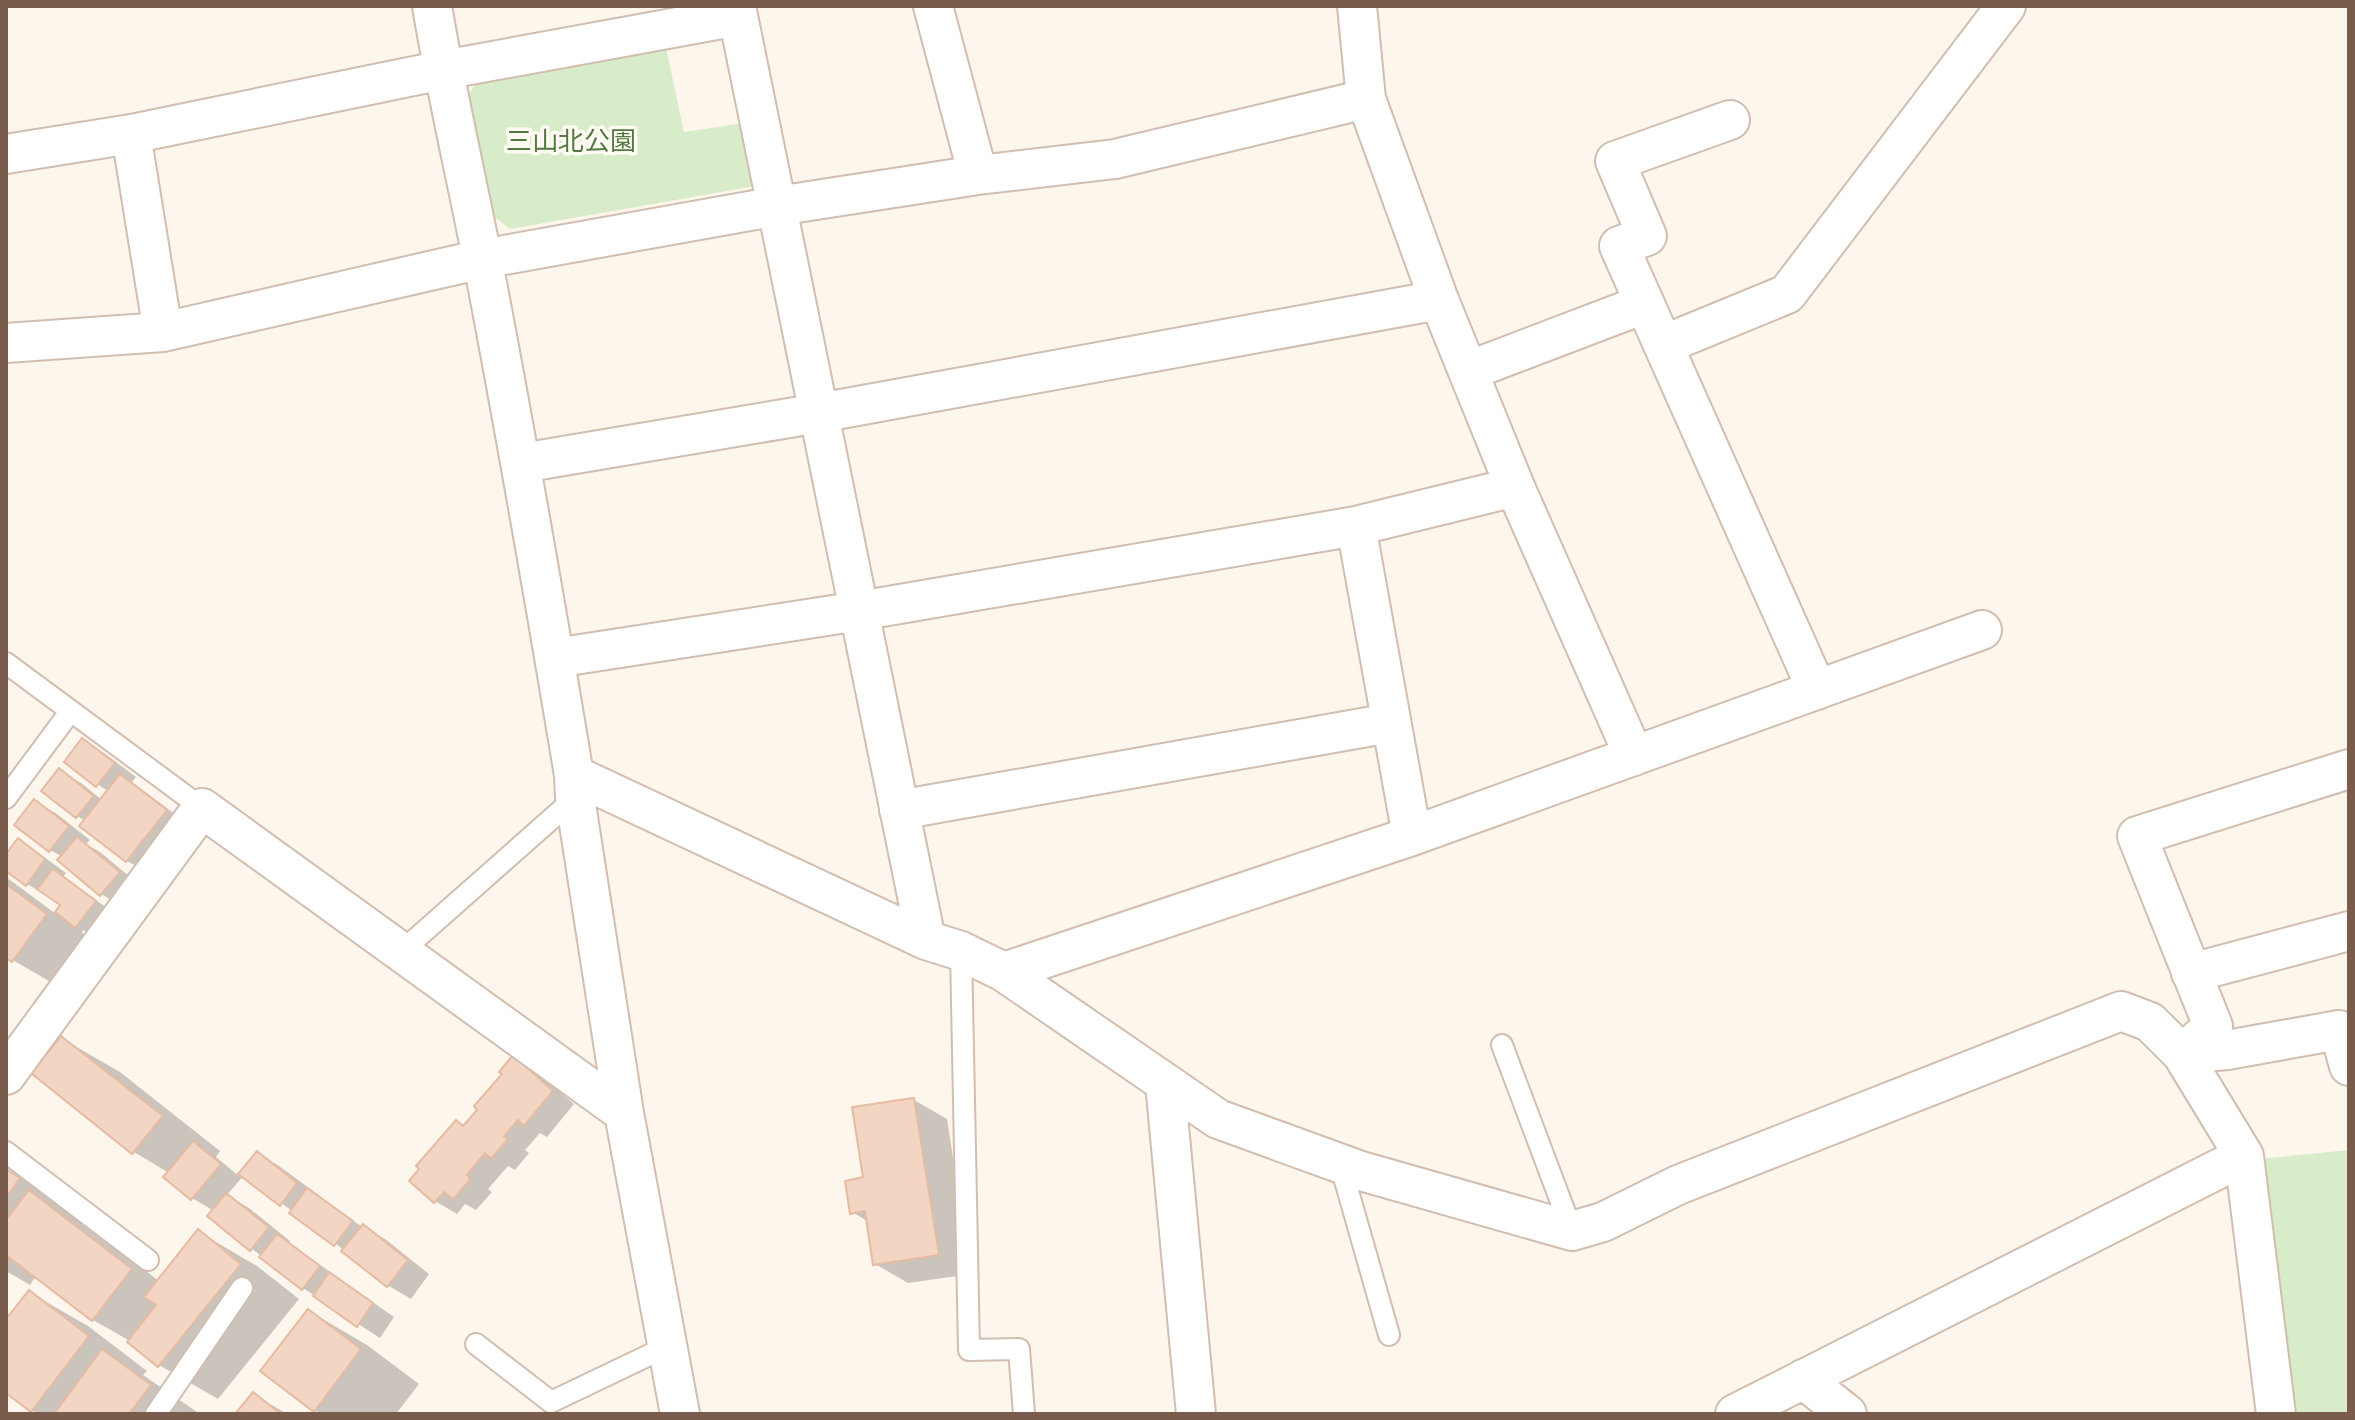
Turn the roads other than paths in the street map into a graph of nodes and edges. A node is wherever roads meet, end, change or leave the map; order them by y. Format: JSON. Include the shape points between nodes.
{"nodes":[{"id":1,"x":432,"y":6,"type":"edge"},
{"id":2,"x":933,"y":6,"type":"edge"},
{"id":3,"x":1357,"y":6,"type":"edge"},
{"id":4,"x":2006,"y":6,"type":"edge"},
{"id":5,"x":737,"y":11,"type":"edge"},
{"id":6,"x":443,"y":70,"type":"junction"},
{"id":7,"x":1366,"y":99,"type":"junction"},
{"id":8,"x":1730,"y":120,"type":"dead end"},
{"id":9,"x":131,"y":134,"type":"junction"},
{"id":10,"x":6,"y":154,"type":"edge"},
{"id":11,"x":978,"y":175,"type":"junction"},
{"id":12,"x":777,"y":206,"type":"junction"},
{"id":13,"x":482,"y":259,"type":"junction"},
{"id":14,"x":1439,"y":300,"type":"junction"},
{"id":15,"x":1644,"y":304,"type":"junction"},
{"id":16,"x":163,"y":332,"type":"junction"},
{"id":17,"x":6,"y":343,"type":"edge"},
{"id":18,"x":1663,"y":345,"type":"junction"},
{"id":19,"x":1468,"y":371,"type":"junction"},
{"id":20,"x":819,"y":413,"type":"junction"},
{"id":21,"x":522,"y":463,"type":"junction"},
{"id":22,"x":1515,"y":487,"type":"junction"},
{"id":23,"x":1356,"y":526,"type":"junction"},
{"id":24,"x":859,"y":611,"type":"junction"},
{"id":25,"x":1982,"y":630,"type":"dead end"},
{"id":26,"x":555,"y":658,"type":"junction"},
{"id":27,"x":6,"y":663,"type":"edge"},
{"id":28,"x":1817,"y":690,"type":"junction"},
{"id":29,"x":70,"y":712,"type":"junction"},
{"id":30,"x":1390,"y":723,"type":"junction"},
{"id":31,"x":1634,"y":756,"type":"junction"},
{"id":32,"x":2349,"y":769,"type":"edge"},
{"id":33,"x":574,"y":786,"type":"junction"},
{"id":34,"x":6,"y":798,"type":"edge"},
{"id":35,"x":202,"y":808,"type":"junction"},
{"id":36,"x":899,"y":810,"type":"junction"},
{"id":37,"x":1412,"y":836,"type":"junction"},
{"id":38,"x":2349,"y":931,"type":"edge"},
{"id":39,"x":944,"y":946,"type":"junction"},
{"id":40,"x":402,"y":951,"type":"junction"},
{"id":41,"x":1004,"y":972,"type":"junction"},
{"id":42,"x":2191,"y":973,"type":"junction"},
{"id":43,"x":1502,"y":1045,"type":"dead end"},
{"id":44,"x":2182,"y":1054,"type":"junction"},
{"id":45,"x":2349,"y":1066,"type":"edge"},
{"id":46,"x":6,"y":1075,"type":"edge"},
{"id":47,"x":1165,"y":1083,"type":"junction"},
{"id":48,"x":624,"y":1113,"type":"junction"},
{"id":49,"x":6,"y":1152,"type":"edge"},
{"id":50,"x":2244,"y":1156,"type":"junction"},
{"id":51,"x":1340,"y":1163,"type":"junction"},
{"id":52,"x":1572,"y":1231,"type":"junction"},
{"id":53,"x":148,"y":1260,"type":"dead end"},
{"id":54,"x":242,"y":1288,"type":"dead end"},
{"id":55,"x":1389,"y":1335,"type":"dead end"},
{"id":56,"x":476,"y":1344,"type":"dead end"},
{"id":57,"x":666,"y":1347,"type":"junction"},
{"id":58,"x":1803,"y":1379,"type":"junction"},
{"id":59,"x":156,"y":1414,"type":"edge"},
{"id":60,"x":680,"y":1414,"type":"edge"},
{"id":61,"x":1024,"y":1414,"type":"edge"},
{"id":62,"x":1196,"y":1414,"type":"edge"},
{"id":63,"x":1735,"y":1414,"type":"edge"},
{"id":64,"x":1847,"y":1414,"type":"edge"},
{"id":65,"x":2276,"y":1414,"type":"edge"}],
"edges":[{"from":1,"to":6,"type":"street"},
{"from":2,"to":11,"type":"street"},
{"from":3,"to":7,"type":"street"},
{"from":4,"to":18,"type":"street","via":[[1787,294]]},
{"from":5,"to":6,"type":"street"},
{"from":5,"to":12,"type":"street"},
{"from":6,"to":9,"type":"street"},
{"from":6,"to":13,"type":"street"},
{"from":7,"to":11,"type":"street","via":[[1115,159]]},
{"from":7,"to":14,"type":"street"},
{"from":8,"to":15,"type":"street","via":[[1615,161],[1647,236],[1619,246]]},
{"from":9,"to":10,"type":"street"},
{"from":9,"to":16,"type":"street"},
{"from":11,"to":12,"type":"street"},
{"from":12,"to":13,"type":"street"},
{"from":12,"to":20,"type":"street"},
{"from":13,"to":16,"type":"street"},
{"from":13,"to":21,"type":"street"},
{"from":14,"to":19,"type":"street"},
{"from":14,"to":20,"type":"street"},
{"from":15,"to":18,"type":"street"},
{"from":15,"to":19,"type":"street"},
{"from":16,"to":17,"type":"street"},
{"from":18,"to":28,"type":"street"},
{"from":19,"to":22,"type":"street"},
{"from":20,"to":21,"type":"street"},
{"from":20,"to":24,"type":"street"},
{"from":21,"to":26,"type":"street"},
{"from":22,"to":23,"type":"street"},
{"from":22,"to":31,"type":"street"},
{"from":23,"to":24,"type":"street"},
{"from":23,"to":30,"type":"street"},
{"from":24,"to":26,"type":"street"},
{"from":24,"to":36,"type":"street"},
{"from":25,"to":28,"type":"street"},
{"from":26,"to":33,"type":"street"},
{"from":27,"to":29,"type":"lane"},
{"from":28,"to":31,"type":"street"},
{"from":29,"to":34,"type":"lane"},
{"from":29,"to":35,"type":"lane"},
{"from":30,"to":36,"type":"street"},
{"from":30,"to":37,"type":"street"},
{"from":31,"to":37,"type":"street"},
{"from":32,"to":42,"type":"street","via":[[2137,836]]},
{"from":33,"to":39,"type":"street"},
{"from":33,"to":40,"type":"lane"},
{"from":33,"to":48,"type":"street"},
{"from":35,"to":40,"type":"street"},
{"from":35,"to":46,"type":"street"},
{"from":36,"to":39,"type":"street"},
{"from":37,"to":41,"type":"street"},
{"from":38,"to":42,"type":"street"},
{"from":39,"to":41,"type":"street"},
{"from":39,"to":61,"type":"lane","via":[[969,1350],[1019,1349]]},
{"from":40,"to":48,"type":"street"},
{"from":41,"to":47,"type":"street"},
{"from":42,"to":44,"type":"street","via":[[2213,1026]]},
{"from":43,"to":52,"type":"lane"},
{"from":44,"to":45,"type":"street","via":[[2339,1030]]},
{"from":44,"to":50,"type":"street"},
{"from":44,"to":52,"type":"street","via":[[2150,1022],[2121,1011]]},
{"from":47,"to":51,"type":"street","via":[[1218,1119]]},
{"from":47,"to":62,"type":"street"},
{"from":48,"to":57,"type":"street"},
{"from":49,"to":53,"type":"lane"},
{"from":50,"to":58,"type":"street"},
{"from":50,"to":65,"type":"street"},
{"from":51,"to":52,"type":"street"},
{"from":51,"to":55,"type":"lane"},
{"from":54,"to":59,"type":"lane"},
{"from":56,"to":57,"type":"lane","via":[[551,1402]]},
{"from":57,"to":60,"type":"street"},
{"from":58,"to":63,"type":"street"},
{"from":58,"to":64,"type":"street"}]}
